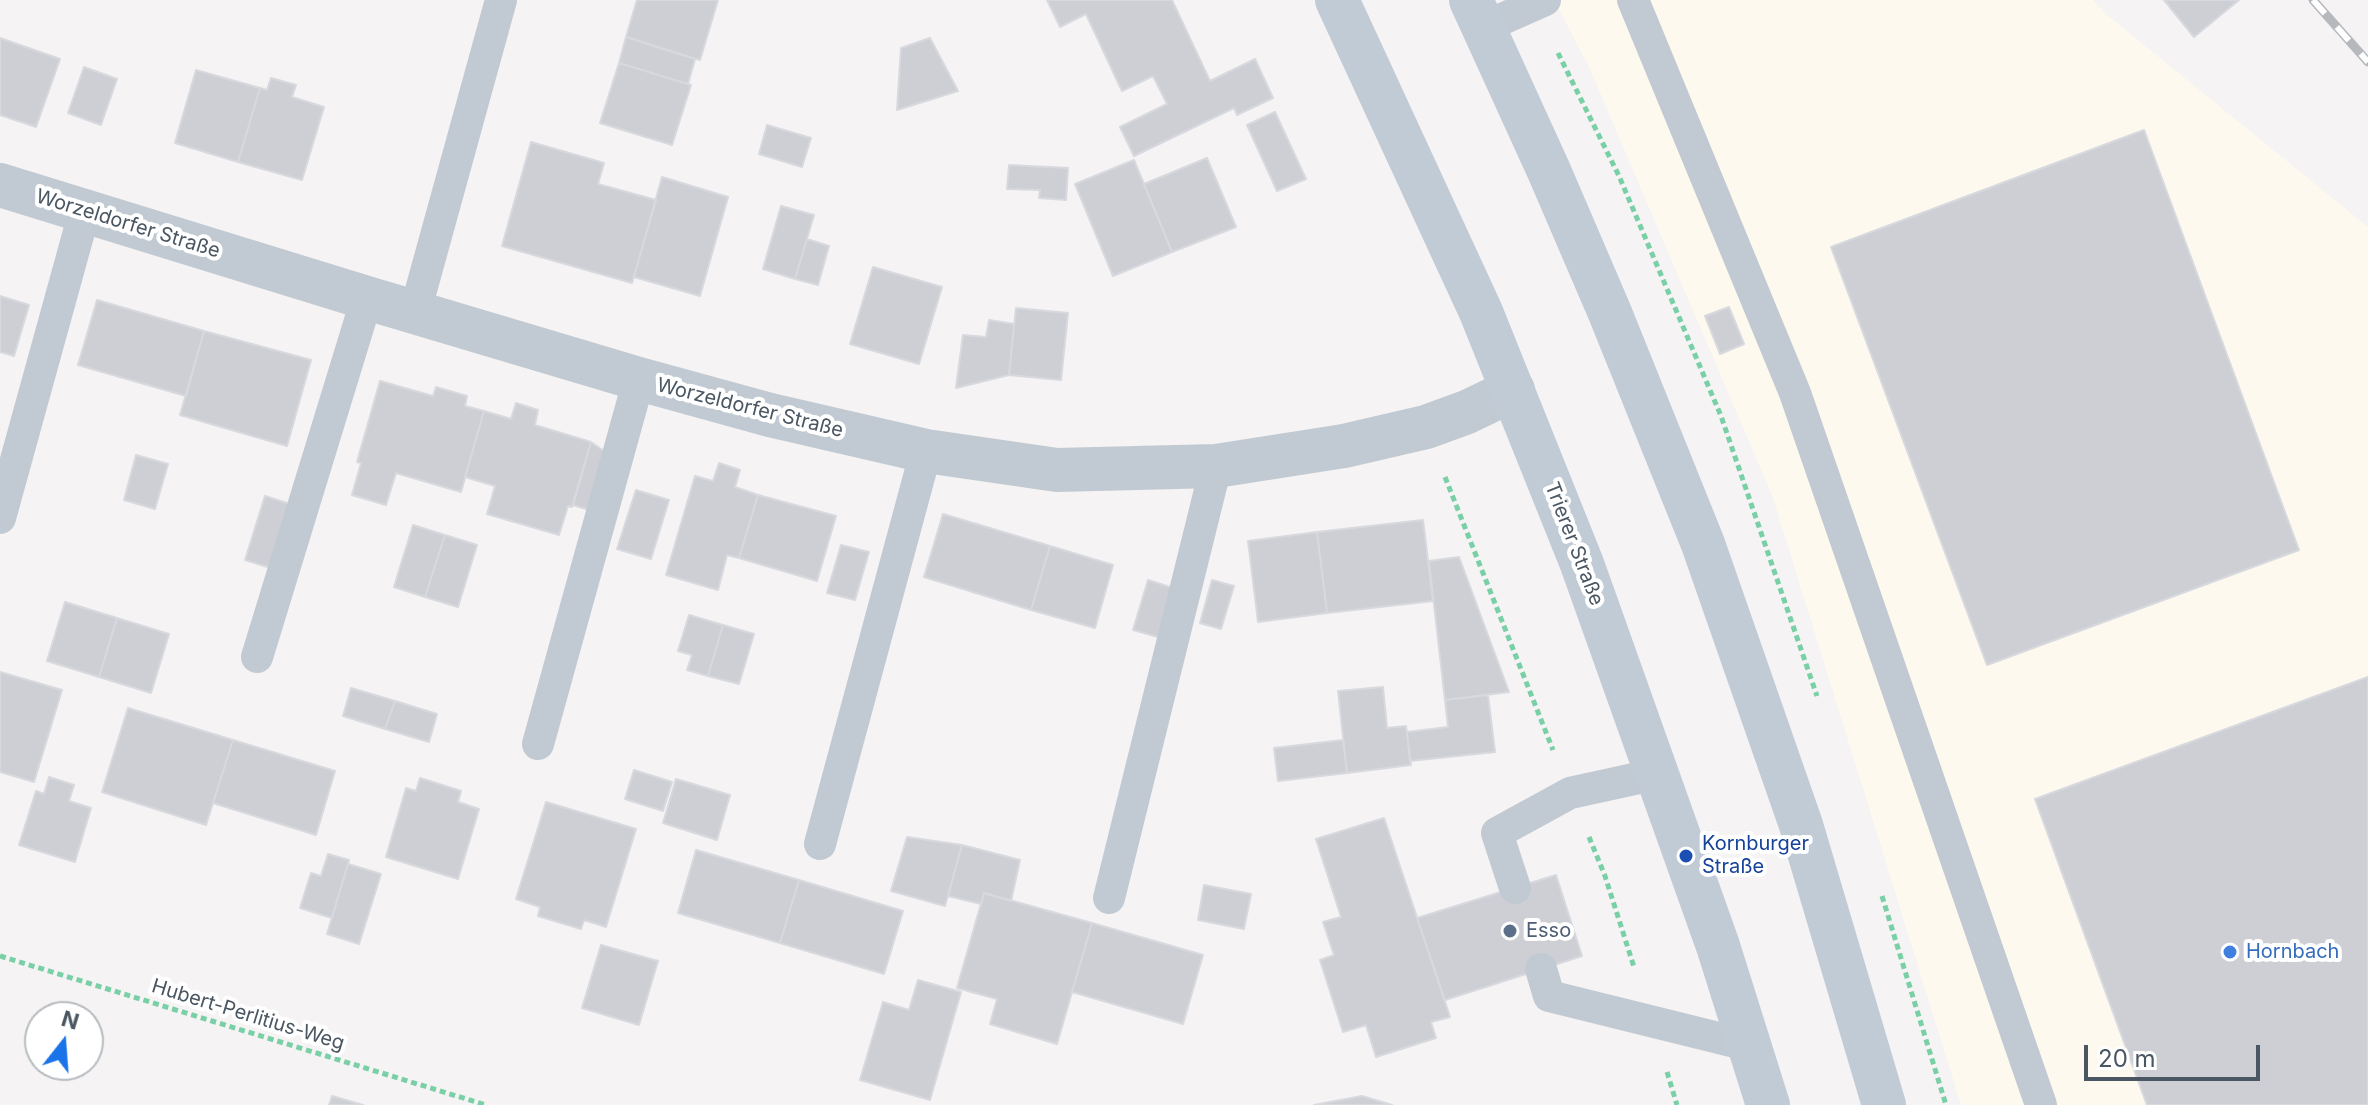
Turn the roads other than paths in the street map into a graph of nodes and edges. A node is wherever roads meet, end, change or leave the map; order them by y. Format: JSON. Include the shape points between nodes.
{"nodes":[{"id":1,"x":501,"y":0,"type":"edge"},
{"id":2,"x":1337,"y":0,"type":"edge"},
{"id":3,"x":1545,"y":0,"type":"edge"},
{"id":4,"x":1633,"y":0,"type":"edge"},
{"id":5,"x":1477,"y":14,"type":"edge"},
{"id":6,"x":0,"y":185,"type":"edge"},
{"id":7,"x":85,"y":210,"type":"junction"},
{"id":8,"x":367,"y":298,"type":"junction"},
{"id":9,"x":415,"y":312,"type":"junction"},
{"id":10,"x":639,"y":379,"type":"junction"},
{"id":11,"x":1513,"y":390,"type":"junction"},
{"id":12,"x":926,"y":451,"type":"junction"},
{"id":13,"x":1216,"y":466,"type":"junction"},
{"id":14,"x":0,"y":518,"type":"edge"},
{"id":15,"x":257,"y":657,"type":"dead end"},
{"id":16,"x":538,"y":744,"type":"dead end"},
{"id":17,"x":1657,"y":774,"type":"junction"},
{"id":18,"x":820,"y":844,"type":"dead end"},
{"id":19,"x":1515,"y":888,"type":"dead end"},
{"id":20,"x":1109,"y":898,"type":"dead end"},
{"id":21,"x":1541,"y":969,"type":"dead end"},
{"id":22,"x":1751,"y":1046,"type":"junction"},
{"id":23,"x":1768,"y":1105,"type":"edge"},
{"id":24,"x":1884,"y":1105,"type":"edge"},
{"id":25,"x":2041,"y":1105,"type":"edge"}],
"edges":[{"from":1,"to":9,"type":"lane"},
{"from":2,"to":11,"type":"main road","name":"Trierer Straße"},
{"from":3,"to":5,"type":"lane"},
{"from":4,"to":25,"type":"lane","via":[[1795,393]]},
{"from":5,"to":24,"type":"main road","via":[[1610,313],[1703,544],[1801,825]]},
{"from":6,"to":7,"type":"street","name":"Worzeldorfer Straße"},
{"from":7,"to":8,"type":"street","name":"Worzeldorfer Straße"},
{"from":7,"to":14,"type":"lane"},
{"from":8,"to":9,"type":"street","name":"Worzeldorfer Straße"},
{"from":8,"to":15,"type":"lane"},
{"from":9,"to":10,"type":"street","name":"Worzeldorfer Straße"},
{"from":10,"to":12,"type":"street","name":"Worzeldorfer Straße"},
{"from":10,"to":16,"type":"lane"},
{"from":11,"to":13,"type":"street","name":"Worzeldorfer Straße","via":[[1467,412],[1386,438]]},
{"from":11,"to":17,"type":"main road","name":"Trierer Straße"},
{"from":12,"to":13,"type":"street","name":"Worzeldorfer Straße","via":[[1057,470]]},
{"from":12,"to":18,"type":"lane"},
{"from":13,"to":20,"type":"lane"},
{"from":17,"to":19,"type":"lane","via":[[1570,793],[1497,833]]},
{"from":17,"to":22,"type":"main road","name":"Trierer Straße"},
{"from":21,"to":22,"type":"lane","via":[[1549,996]]},
{"from":22,"to":23,"type":"main road","name":"Trierer Straße"}]}
